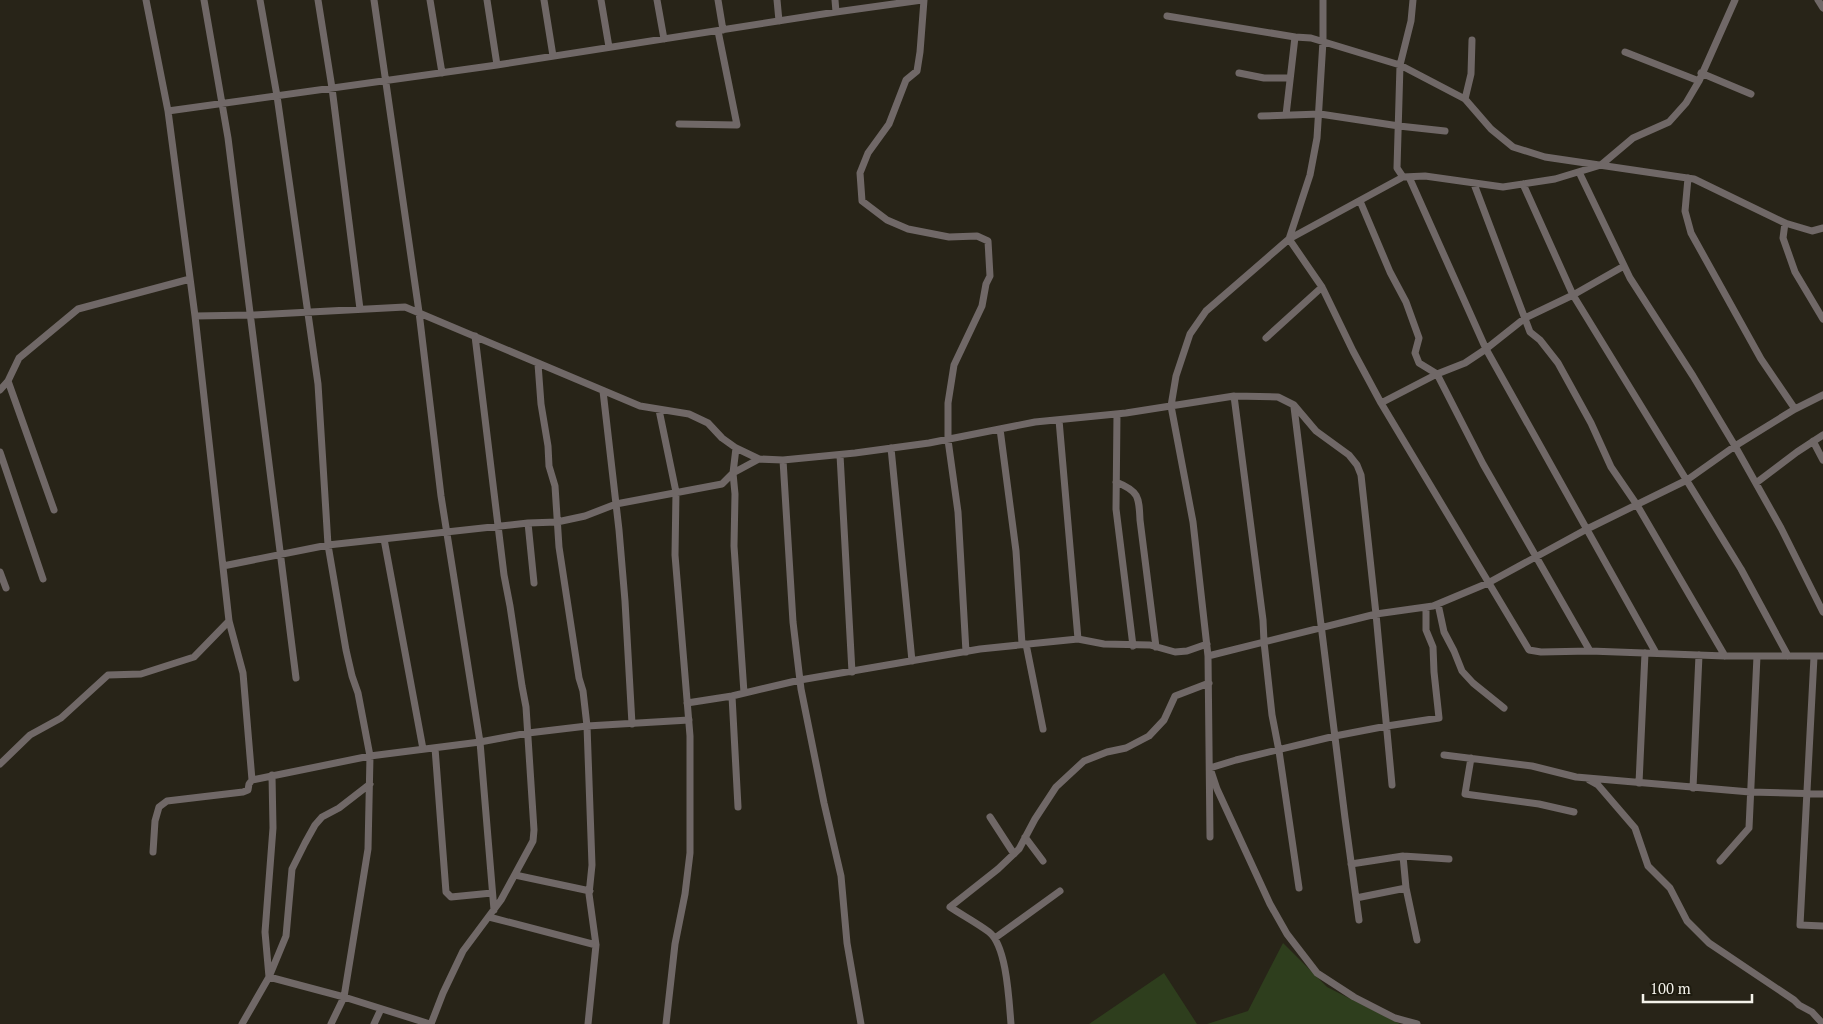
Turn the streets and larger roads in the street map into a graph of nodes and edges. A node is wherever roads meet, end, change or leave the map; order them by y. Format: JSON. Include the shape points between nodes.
{"nodes":[{"id":1,"x":146,"y":0,"type":"edge"},
{"id":2,"x":204,"y":0,"type":"edge"},
{"id":3,"x":260,"y":0,"type":"edge"},
{"id":4,"x":318,"y":0,"type":"edge"},
{"id":5,"x":374,"y":0,"type":"edge"},
{"id":6,"x":430,"y":0,"type":"edge"},
{"id":7,"x":487,"y":0,"type":"edge"},
{"id":8,"x":544,"y":0,"type":"edge"},
{"id":9,"x":601,"y":0,"type":"edge"},
{"id":10,"x":657,"y":0,"type":"edge"},
{"id":11,"x":718,"y":0,"type":"edge"},
{"id":12,"x":777,"y":0,"type":"edge"},
{"id":13,"x":834,"y":0,"type":"edge"},
{"id":14,"x":923,"y":0,"type":"edge"},
{"id":15,"x":1323,"y":0,"type":"edge"},
{"id":16,"x":1413,"y":0,"type":"edge"},
{"id":17,"x":1735,"y":0,"type":"edge"},
{"id":18,"x":1818,"y":0,"type":"edge"},
{"id":19,"x":894,"y":2,"type":"edge"},
{"id":20,"x":1823,"y":8,"type":"edge"},
{"id":21,"x":836,"y":12,"type":"junction"},
{"id":22,"x":1167,"y":16,"type":"dead end"},
{"id":23,"x":779,"y":21,"type":"junction"},
{"id":24,"x":720,"y":31,"type":"junction"},
{"id":25,"x":1295,"y":37,"type":"junction"},
{"id":26,"x":664,"y":40,"type":"junction"},
{"id":27,"x":1472,"y":40,"type":"dead end"},
{"id":28,"x":1323,"y":41,"type":"junction"},
{"id":29,"x":608,"y":47,"type":"junction"},
{"id":30,"x":1625,"y":52,"type":"dead end"},
{"id":31,"x":553,"y":56,"type":"junction"},
{"id":32,"x":497,"y":65,"type":"junction"},
{"id":33,"x":1400,"y":65,"type":"junction"},
{"id":34,"x":442,"y":73,"type":"junction"},
{"id":35,"x":1239,"y":73,"type":"dead end"},
{"id":36,"x":1700,"y":77,"type":"junction"},
{"id":37,"x":1290,"y":78,"type":"junction"},
{"id":38,"x":387,"y":81,"type":"junction"},
{"id":39,"x":332,"y":88,"type":"junction"},
{"id":40,"x":1751,"y":94,"type":"dead end"},
{"id":41,"x":276,"y":96,"type":"junction"},
{"id":42,"x":1465,"y":99,"type":"junction"},
{"id":43,"x":221,"y":104,"type":"junction"},
{"id":44,"x":168,"y":111,"type":"junction"},
{"id":45,"x":1320,"y":114,"type":"junction"},
{"id":46,"x":1261,"y":116,"type":"dead end"},
{"id":47,"x":1286,"y":116,"type":"junction"},
{"id":48,"x":679,"y":124,"type":"dead end"},
{"id":49,"x":1399,"y":126,"type":"junction"},
{"id":50,"x":1445,"y":131,"type":"dead end"},
{"id":51,"x":1601,"y":165,"type":"junction"},
{"id":52,"x":1579,"y":172,"type":"junction"},
{"id":53,"x":1406,"y":177,"type":"junction"},
{"id":54,"x":1688,"y":178,"type":"junction"},
{"id":55,"x":1474,"y":184,"type":"junction"},
{"id":56,"x":1523,"y":184,"type":"junction"},
{"id":57,"x":1360,"y":201,"type":"junction"},
{"id":58,"x":1785,"y":223,"type":"junction"},
{"id":59,"x":1823,"y":228,"type":"edge"},
{"id":60,"x":1289,"y":239,"type":"junction"},
{"id":61,"x":1624,"y":266,"type":"junction"},
{"id":62,"x":190,"y":279,"type":"junction"},
{"id":63,"x":1322,"y":287,"type":"junction"},
{"id":64,"x":1573,"y":295,"type":"junction"},
{"id":65,"x":360,"y":309,"type":"junction"},
{"id":66,"x":308,"y":312,"type":"junction"},
{"id":67,"x":419,"y":312,"type":"junction"},
{"id":68,"x":252,"y":315,"type":"junction"},
{"id":69,"x":195,"y":316,"type":"junction"},
{"id":70,"x":1525,"y":318,"type":"junction"},
{"id":71,"x":1823,"y":319,"type":"edge"},
{"id":72,"x":475,"y":336,"type":"junction"},
{"id":73,"x":1266,"y":338,"type":"dead end"},
{"id":74,"x":1486,"y":350,"type":"junction"},
{"id":75,"x":538,"y":364,"type":"junction"},
{"id":76,"x":1436,"y":374,"type":"junction"},
{"id":77,"x":8,"y":382,"type":"junction"},
{"id":78,"x":0,"y":390,"type":"edge"},
{"id":79,"x":603,"y":391,"type":"junction"},
{"id":80,"x":1823,"y":395,"type":"edge"},
{"id":81,"x":1234,"y":396,"type":"junction"},
{"id":82,"x":1381,"y":403,"type":"junction"},
{"id":83,"x":1294,"y":405,"type":"junction"},
{"id":84,"x":1171,"y":406,"type":"junction"},
{"id":85,"x":659,"y":410,"type":"junction"},
{"id":86,"x":1795,"y":410,"type":"junction"},
{"id":87,"x":1117,"y":414,"type":"junction"},
{"id":88,"x":1059,"y":420,"type":"junction"},
{"id":89,"x":1000,"y":429,"type":"junction"},
{"id":90,"x":1823,"y":434,"type":"edge"},
{"id":91,"x":948,"y":440,"type":"junction"},
{"id":92,"x":1813,"y":441,"type":"junction"},
{"id":93,"x":1735,"y":446,"type":"junction"},
{"id":94,"x":736,"y":448,"type":"junction"},
{"id":95,"x":891,"y":448,"type":"junction"},
{"id":96,"x":0,"y":452,"type":"edge"},
{"id":97,"x":840,"y":455,"type":"junction"},
{"id":98,"x":758,"y":459,"type":"junction"},
{"id":99,"x":783,"y":460,"type":"junction"},
{"id":100,"x":1823,"y":460,"type":"edge"},
{"id":101,"x":733,"y":473,"type":"junction"},
{"id":102,"x":1687,"y":480,"type":"junction"},
{"id":103,"x":1116,"y":482,"type":"junction"},
{"id":104,"x":1756,"y":483,"type":"junction"},
{"id":105,"x":676,"y":492,"type":"junction"},
{"id":106,"x":616,"y":504,"type":"junction"},
{"id":107,"x":1637,"y":505,"type":"junction"},
{"id":108,"x":54,"y":510,"type":"dead end"},
{"id":109,"x":557,"y":522,"type":"junction"},
{"id":110,"x":528,"y":523,"type":"junction"},
{"id":111,"x":498,"y":526,"type":"junction"},
{"id":112,"x":1587,"y":529,"type":"junction"},
{"id":113,"x":446,"y":531,"type":"junction"},
{"id":114,"x":384,"y":538,"type":"junction"},
{"id":115,"x":328,"y":545,"type":"junction"},
{"id":116,"x":281,"y":554,"type":"junction"},
{"id":117,"x":1537,"y":556,"type":"junction"},
{"id":118,"x":222,"y":566,"type":"junction"},
{"id":119,"x":0,"y":572,"type":"edge"},
{"id":120,"x":43,"y":579,"type":"dead end"},
{"id":121,"x":534,"y":583,"type":"dead end"},
{"id":122,"x":1488,"y":583,"type":"junction"},
{"id":123,"x":6,"y":588,"type":"dead end"},
{"id":124,"x":1820,"y":598,"type":"edge"},
{"id":125,"x":1438,"y":604,"type":"junction"},
{"id":126,"x":1426,"y":607,"type":"junction"},
{"id":127,"x":1823,"y":612,"type":"edge"},
{"id":128,"x":1376,"y":614,"type":"junction"},
{"id":129,"x":228,"y":620,"type":"junction"},
{"id":130,"x":1321,"y":628,"type":"junction"},
{"id":131,"x":1078,"y":639,"type":"junction"},
{"id":132,"x":1264,"y":642,"type":"junction"},
{"id":133,"x":1024,"y":644,"type":"junction"},
{"id":134,"x":1207,"y":644,"type":"junction"},
{"id":135,"x":1133,"y":646,"type":"junction"},
{"id":136,"x":1156,"y":647,"type":"junction"},
{"id":137,"x":1590,"y":651,"type":"junction"},
{"id":138,"x":966,"y":652,"type":"junction"},
{"id":139,"x":1645,"y":653,"type":"junction"},
{"id":140,"x":1656,"y":653,"type":"junction"},
{"id":141,"x":1699,"y":655,"type":"junction"},
{"id":142,"x":1208,"y":656,"type":"junction"},
{"id":143,"x":1725,"y":656,"type":"junction"},
{"id":144,"x":1757,"y":656,"type":"junction"},
{"id":145,"x":1788,"y":656,"type":"junction"},
{"id":146,"x":1823,"y":656,"type":"edge"},
{"id":147,"x":1814,"y":657,"type":"junction"},
{"id":148,"x":912,"y":661,"type":"junction"},
{"id":149,"x":852,"y":672,"type":"junction"},
{"id":150,"x":296,"y":678,"type":"dead end"},
{"id":151,"x":800,"y":680,"type":"junction"},
{"id":152,"x":1209,"y":683,"type":"junction"},
{"id":153,"x":744,"y":693,"type":"junction"},
{"id":154,"x":732,"y":696,"type":"junction"},
{"id":155,"x":687,"y":702,"type":"junction"},
{"id":156,"x":1504,"y":708,"type":"dead end"},
{"id":157,"x":689,"y":720,"type":"junction"},
{"id":158,"x":632,"y":724,"type":"junction"},
{"id":159,"x":587,"y":726,"type":"junction"},
{"id":160,"x":1387,"y":726,"type":"junction"},
{"id":161,"x":1043,"y":729,"type":"dead end"},
{"id":162,"x":528,"y":733,"type":"junction"},
{"id":163,"x":1334,"y":736,"type":"junction"},
{"id":164,"x":480,"y":742,"type":"junction"},
{"id":165,"x":436,"y":748,"type":"junction"},
{"id":166,"x":423,"y":749,"type":"junction"},
{"id":167,"x":1279,"y":751,"type":"junction"},
{"id":168,"x":370,"y":756,"type":"junction"},
{"id":169,"x":1444,"y":756,"type":"dead end"},
{"id":170,"x":1471,"y":758,"type":"junction"},
{"id":171,"x":0,"y":764,"type":"edge"},
{"id":172,"x":1210,"y":768,"type":"junction"},
{"id":173,"x":272,"y":775,"type":"junction"},
{"id":174,"x":1584,"y":778,"type":"junction"},
{"id":175,"x":252,"y":780,"type":"junction"},
{"id":176,"x":1639,"y":783,"type":"junction"},
{"id":177,"x":370,"y":784,"type":"junction"},
{"id":178,"x":1392,"y":785,"type":"dead end"},
{"id":179,"x":1693,"y":788,"type":"junction"},
{"id":180,"x":1750,"y":792,"type":"junction"},
{"id":181,"x":1807,"y":794,"type":"junction"},
{"id":182,"x":1823,"y":794,"type":"edge"},
{"id":183,"x":738,"y":807,"type":"dead end"},
{"id":184,"x":1574,"y":812,"type":"dead end"},
{"id":185,"x":990,"y":817,"type":"dead end"},
{"id":186,"x":1210,"y":836,"type":"dead end"},
{"id":187,"x":1025,"y":837,"type":"junction"},
{"id":188,"x":153,"y":852,"type":"dead end"},
{"id":189,"x":1014,"y":854,"type":"junction"},
{"id":190,"x":1404,"y":856,"type":"junction"},
{"id":191,"x":1450,"y":859,"type":"dead end"},
{"id":192,"x":1043,"y":861,"type":"dead end"},
{"id":193,"x":1720,"y":861,"type":"dead end"},
{"id":194,"x":1351,"y":864,"type":"junction"},
{"id":195,"x":515,"y":875,"type":"junction"},
{"id":196,"x":1299,"y":888,"type":"dead end"},
{"id":197,"x":1406,"y":888,"type":"junction"},
{"id":198,"x":590,"y":890,"type":"junction"},
{"id":199,"x":1060,"y":890,"type":"dead end"},
{"id":200,"x":492,"y":893,"type":"junction"},
{"id":201,"x":1356,"y":898,"type":"junction"},
{"id":202,"x":494,"y":910,"type":"junction"},
{"id":203,"x":489,"y":917,"type":"junction"},
{"id":204,"x":1359,"y":920,"type":"dead end"},
{"id":205,"x":1823,"y":926,"type":"edge"},
{"id":206,"x":994,"y":938,"type":"junction"},
{"id":207,"x":1417,"y":940,"type":"dead end"},
{"id":208,"x":596,"y":946,"type":"junction"},
{"id":209,"x":269,"y":977,"type":"junction"},
{"id":210,"x":344,"y":997,"type":"junction"},
{"id":211,"x":381,"y":1009,"type":"junction"},
{"id":212,"x":247,"y":1018,"type":"junction"},
{"id":213,"x":242,"y":1024,"type":"edge"},
{"id":214,"x":254,"y":1024,"type":"edge"},
{"id":215,"x":332,"y":1024,"type":"edge"},
{"id":216,"x":374,"y":1024,"type":"edge"},
{"id":217,"x":430,"y":1024,"type":"edge"},
{"id":218,"x":588,"y":1024,"type":"edge"},
{"id":219,"x":666,"y":1024,"type":"edge"},
{"id":220,"x":861,"y":1024,"type":"edge"},
{"id":221,"x":1011,"y":1024,"type":"edge"},
{"id":222,"x":1417,"y":1024,"type":"edge"},
{"id":223,"x":1822,"y":1024,"type":"edge"}],
"edges":[{"from":1,"to":44,"type":"street"},
{"from":2,"to":43,"type":"street"},
{"from":3,"to":41,"type":"street"},
{"from":4,"to":39,"type":"street"},
{"from":5,"to":38,"type":"street"},
{"from":6,"to":34,"type":"street"},
{"from":7,"to":32,"type":"street"},
{"from":8,"to":31,"type":"street"},
{"from":9,"to":29,"type":"street"},
{"from":10,"to":26,"type":"street"},
{"from":11,"to":24,"type":"street"},
{"from":12,"to":23,"type":"street"},
{"from":13,"to":21,"type":"street"},
{"from":14,"to":19,"type":"street"},
{"from":14,"to":91,"type":"street","via":[[917,71],[906,80],[889,124],[868,153],[860,173],[860,184],[862,202],[887,220],[908,229],[949,237],[977,236],[988,241],[990,276],[982,306],[954,366],[948,403]]},
{"from":15,"to":28,"type":"street"},
{"from":16,"to":33,"type":"street"},
{"from":17,"to":36,"type":"street"},
{"from":18,"to":20,"type":"street"},
{"from":19,"to":21,"type":"street"},
{"from":21,"to":23,"type":"street"},
{"from":22,"to":25,"type":"street"},
{"from":23,"to":24,"type":"street"},
{"from":24,"to":26,"type":"street"},
{"from":24,"to":48,"type":"street","via":[[737,125]]},
{"from":25,"to":28,"type":"street"},
{"from":25,"to":37,"type":"street"},
{"from":26,"to":29,"type":"street"},
{"from":27,"to":42,"type":"street","via":[[1471,74]]},
{"from":28,"to":33,"type":"street"},
{"from":28,"to":45,"type":"street"},
{"from":29,"to":31,"type":"street"},
{"from":30,"to":36,"type":"street"},
{"from":31,"to":32,"type":"street"},
{"from":32,"to":34,"type":"street"},
{"from":33,"to":42,"type":"street"},
{"from":33,"to":49,"type":"street"},
{"from":34,"to":38,"type":"street"},
{"from":35,"to":37,"type":"street","via":[[1264,78]]},
{"from":36,"to":40,"type":"street"},
{"from":36,"to":51,"type":"street","via":[[1686,103],[1669,122],[1633,138]]},
{"from":37,"to":47,"type":"street"},
{"from":38,"to":39,"type":"street"},
{"from":38,"to":67,"type":"street"},
{"from":39,"to":41,"type":"street"},
{"from":39,"to":65,"type":"street"},
{"from":41,"to":43,"type":"street"},
{"from":41,"to":66,"type":"street"},
{"from":42,"to":51,"type":"street","via":[[1490,129],[1513,147],[1545,157]]},
{"from":43,"to":44,"type":"street"},
{"from":43,"to":68,"type":"street"},
{"from":44,"to":62,"type":"street"},
{"from":45,"to":47,"type":"street"},
{"from":45,"to":49,"type":"street"},
{"from":45,"to":60,"type":"street","via":[[1310,174]]},
{"from":46,"to":47,"type":"street"},
{"from":49,"to":50,"type":"street"},
{"from":49,"to":53,"type":"street","via":[[1397,168]]},
{"from":51,"to":52,"type":"street"},
{"from":51,"to":54,"type":"street"},
{"from":52,"to":56,"type":"street"},
{"from":52,"to":61,"type":"street"},
{"from":53,"to":55,"type":"street","via":[[1425,176]]},
{"from":53,"to":57,"type":"street"},
{"from":53,"to":74,"type":"street"},
{"from":54,"to":58,"type":"street"},
{"from":54,"to":86,"type":"street","via":[[1685,211],[1691,233],[1761,359]]},
{"from":55,"to":56,"type":"street","via":[[1503,187]]},
{"from":55,"to":70,"type":"street"},
{"from":56,"to":64,"type":"street"},
{"from":57,"to":60,"type":"street"},
{"from":57,"to":76,"type":"street","via":[[1406,302],[1419,338],[1415,353],[1419,363]]},
{"from":58,"to":59,"type":"street","via":[[1812,231]]},
{"from":58,"to":71,"type":"street","via":[[1783,238],[1795,272]]},
{"from":60,"to":63,"type":"street"},
{"from":60,"to":84,"type":"street","via":[[1206,311],[1190,334],[1176,376]]},
{"from":61,"to":64,"type":"street"},
{"from":61,"to":93,"type":"street"},
{"from":62,"to":69,"type":"street"},
{"from":62,"to":77,"type":"street","via":[[78,309],[19,358]]},
{"from":63,"to":73,"type":"street"},
{"from":63,"to":82,"type":"street"},
{"from":64,"to":70,"type":"street"},
{"from":64,"to":102,"type":"street"},
{"from":65,"to":66,"type":"street"},
{"from":65,"to":67,"type":"street","via":[[405,307]]},
{"from":66,"to":68,"type":"street"},
{"from":66,"to":115,"type":"street","via":[[318,384]]},
{"from":67,"to":72,"type":"street"},
{"from":67,"to":113,"type":"street"},
{"from":68,"to":69,"type":"street"},
{"from":68,"to":116,"type":"street"},
{"from":69,"to":118,"type":"street"},
{"from":70,"to":74,"type":"street"},
{"from":70,"to":107,"type":"street","via":[[1530,332],[1558,363],[1611,467]]},
{"from":72,"to":75,"type":"street"},
{"from":72,"to":111,"type":"street"},
{"from":74,"to":76,"type":"street","via":[[1465,363]]},
{"from":74,"to":112,"type":"street"},
{"from":75,"to":79,"type":"street"},
{"from":75,"to":109,"type":"street"},
{"from":76,"to":82,"type":"street"},
{"from":76,"to":117,"type":"street","via":[[1483,464]]},
{"from":77,"to":78,"type":"street"},
{"from":77,"to":108,"type":"street"},
{"from":79,"to":85,"type":"street"},
{"from":79,"to":106,"type":"street"},
{"from":80,"to":86,"type":"street"},
{"from":81,"to":83,"type":"street","via":[[1278,397]]},
{"from":81,"to":84,"type":"street"},
{"from":81,"to":132,"type":"street"},
{"from":82,"to":122,"type":"street"},
{"from":83,"to":128,"type":"street","via":[[1316,431],[1349,455],[1361,475]]},
{"from":83,"to":130,"type":"street"},
{"from":84,"to":87,"type":"street"},
{"from":84,"to":134,"type":"street","via":[[1193,522]]},
{"from":85,"to":94,"type":"street","via":[[696,417],[708,423]]},
{"from":85,"to":105,"type":"street"},
{"from":86,"to":93,"type":"street"},
{"from":87,"to":88,"type":"street"},
{"from":87,"to":103,"type":"street"},
{"from":88,"to":89,"type":"street"},
{"from":88,"to":131,"type":"street"},
{"from":89,"to":91,"type":"street"},
{"from":89,"to":133,"type":"street"},
{"from":90,"to":92,"type":"street"},
{"from":91,"to":95,"type":"street"},
{"from":91,"to":138,"type":"street","via":[[958,512]]},
{"from":92,"to":100,"type":"street"},
{"from":92,"to":104,"type":"street"},
{"from":93,"to":102,"type":"street"},
{"from":93,"to":104,"type":"street"},
{"from":94,"to":98,"type":"street"},
{"from":94,"to":101,"type":"street"},
{"from":95,"to":97,"type":"street"},
{"from":95,"to":148,"type":"street"},
{"from":96,"to":120,"type":"street"},
{"from":97,"to":99,"type":"street"},
{"from":97,"to":149,"type":"street"},
{"from":98,"to":99,"type":"street"},
{"from":98,"to":101,"type":"street"},
{"from":99,"to":151,"type":"street","via":[[793,622]]},
{"from":101,"to":105,"type":"street","via":[[722,484]]},
{"from":101,"to":153,"type":"street","via":[[734,546]]},
{"from":102,"to":107,"type":"street"},
{"from":102,"to":145,"type":"street","via":[[1741,569]]},
{"from":103,"to":135,"type":"street","via":[[1116,509]]},
{"from":103,"to":136,"type":"street","via":[[1128,486],[1139,501]]},
{"from":104,"to":124,"type":"street"},
{"from":105,"to":106,"type":"street"},
{"from":105,"to":155,"type":"street","via":[[675,555]]},
{"from":106,"to":109,"type":"street"},
{"from":106,"to":158,"type":"street"},
{"from":107,"to":112,"type":"street"},
{"from":107,"to":143,"type":"street"},
{"from":109,"to":110,"type":"street"},
{"from":109,"to":159,"type":"street"},
{"from":110,"to":111,"type":"street"},
{"from":110,"to":121,"type":"street"},
{"from":111,"to":113,"type":"street"},
{"from":111,"to":162,"type":"street"},
{"from":112,"to":117,"type":"street"},
{"from":112,"to":140,"type":"street"},
{"from":113,"to":114,"type":"street"},
{"from":113,"to":164,"type":"street"},
{"from":114,"to":115,"type":"street"},
{"from":114,"to":166,"type":"street"},
{"from":115,"to":116,"type":"street"},
{"from":115,"to":168,"type":"street","via":[[346,650]]},
{"from":116,"to":118,"type":"street"},
{"from":116,"to":150,"type":"street"},
{"from":117,"to":122,"type":"street"},
{"from":117,"to":137,"type":"street"},
{"from":118,"to":129,"type":"street"},
{"from":119,"to":123,"type":"street"},
{"from":122,"to":125,"type":"street"},
{"from":122,"to":137,"type":"street","via":[[1529,650]]},
{"from":124,"to":127,"type":"street"},
{"from":125,"to":126,"type":"street"},
{"from":125,"to":156,"type":"street","via":[[1444,632],[1462,671]]},
{"from":126,"to":128,"type":"street"},
{"from":126,"to":160,"type":"street","via":[[1426,630],[1433,648],[1439,718]]},
{"from":128,"to":130,"type":"street"},
{"from":128,"to":160,"type":"street"},
{"from":129,"to":171,"type":"street","via":[[194,658],[141,674],[108,676],[61,718],[30,736]]},
{"from":129,"to":175,"type":"street","via":[[243,673]]},
{"from":130,"to":132,"type":"street"},
{"from":130,"to":163,"type":"street"},
{"from":131,"to":133,"type":"street"},
{"from":131,"to":135,"type":"street"},
{"from":132,"to":142,"type":"street"},
{"from":132,"to":167,"type":"street"},
{"from":133,"to":138,"type":"street"},
{"from":133,"to":161,"type":"street"},
{"from":134,"to":136,"type":"street","via":[[1187,652]]},
{"from":134,"to":142,"type":"street"},
{"from":135,"to":136,"type":"street"},
{"from":137,"to":139,"type":"street"},
{"from":138,"to":148,"type":"street"},
{"from":139,"to":140,"type":"street"},
{"from":139,"to":176,"type":"street"},
{"from":140,"to":141,"type":"street"},
{"from":141,"to":143,"type":"street"},
{"from":141,"to":179,"type":"street"},
{"from":142,"to":152,"type":"street"},
{"from":143,"to":144,"type":"street"},
{"from":144,"to":145,"type":"street"},
{"from":144,"to":180,"type":"street"},
{"from":145,"to":147,"type":"street"},
{"from":146,"to":147,"type":"street"},
{"from":147,"to":181,"type":"street"},
{"from":148,"to":149,"type":"street"},
{"from":149,"to":151,"type":"street"},
{"from":151,"to":153,"type":"street"},
{"from":151,"to":220,"type":"street","via":[[841,876],[847,943]]},
{"from":152,"to":172,"type":"street"},
{"from":152,"to":187,"type":"street","via":[[1175,696],[1164,720],[1149,736],[1126,748],[1084,760],[1056,787]]},
{"from":153,"to":154,"type":"street"},
{"from":154,"to":155,"type":"street"},
{"from":154,"to":183,"type":"street"},
{"from":155,"to":157,"type":"street"},
{"from":157,"to":158,"type":"street"},
{"from":157,"to":219,"type":"street","via":[[690,853]]},
{"from":158,"to":159,"type":"street"},
{"from":159,"to":162,"type":"street"},
{"from":159,"to":198,"type":"street"},
{"from":160,"to":163,"type":"street"},
{"from":160,"to":178,"type":"street"},
{"from":162,"to":164,"type":"street"},
{"from":162,"to":195,"type":"street","via":[[533,841]]},
{"from":163,"to":167,"type":"street"},
{"from":163,"to":194,"type":"street"},
{"from":164,"to":165,"type":"street"},
{"from":164,"to":200,"type":"street"},
{"from":165,"to":166,"type":"street"},
{"from":165,"to":200,"type":"street","via":[[446,892],[451,897]]},
{"from":166,"to":168,"type":"street"},
{"from":167,"to":172,"type":"street"},
{"from":167,"to":196,"type":"street"},
{"from":168,"to":173,"type":"street"},
{"from":168,"to":177,"type":"street"},
{"from":169,"to":170,"type":"street"},
{"from":170,"to":174,"type":"street","via":[[1532,766]]},
{"from":170,"to":184,"type":"street","via":[[1465,794]]},
{"from":172,"to":186,"type":"street"},
{"from":172,"to":222,"type":"street","via":[[1270,904],[1287,934],[1318,972],[1362,1001],[1395,1018]]},
{"from":173,"to":175,"type":"street"},
{"from":173,"to":209,"type":"street","via":[[273,828],[265,932]]},
{"from":174,"to":176,"type":"street"},
{"from":174,"to":223,"type":"street","via":[[1598,785],[1635,828],[1648,866],[1670,888],[1687,921],[1709,943],[1812,1012]]},
{"from":175,"to":188,"type":"street","via":[[248,790],[243,792],[167,801],[158,807]]},
{"from":176,"to":179,"type":"street"},
{"from":177,"to":209,"type":"street","via":[[340,808],[322,817],[305,843],[292,869],[286,936]]},
{"from":177,"to":210,"type":"street","via":[[368,849]]},
{"from":179,"to":180,"type":"street"},
{"from":180,"to":181,"type":"street"},
{"from":180,"to":193,"type":"street","via":[[1749,828]]},
{"from":181,"to":182,"type":"street"},
{"from":181,"to":205,"type":"street","via":[[1800,925]]},
{"from":185,"to":189,"type":"street"},
{"from":187,"to":189,"type":"street"},
{"from":187,"to":192,"type":"street"},
{"from":189,"to":206,"type":"street","via":[[950,908],[990,932]]},
{"from":190,"to":191,"type":"street"},
{"from":190,"to":194,"type":"street"},
{"from":190,"to":197,"type":"street"},
{"from":194,"to":201,"type":"street"},
{"from":195,"to":198,"type":"street"},
{"from":195,"to":202,"type":"street"},
{"from":197,"to":201,"type":"street"},
{"from":197,"to":207,"type":"street"},
{"from":198,"to":208,"type":"street"},
{"from":199,"to":206,"type":"street"},
{"from":200,"to":202,"type":"street"},
{"from":201,"to":204,"type":"street"},
{"from":202,"to":203,"type":"street"},
{"from":203,"to":208,"type":"street"},
{"from":203,"to":217,"type":"street","via":[[463,951]]},
{"from":206,"to":221,"type":"street","via":[[1006,974]]},
{"from":208,"to":218,"type":"street"},
{"from":209,"to":210,"type":"street"},
{"from":209,"to":212,"type":"street"},
{"from":210,"to":211,"type":"street"},
{"from":210,"to":215,"type":"street"},
{"from":211,"to":216,"type":"street"},
{"from":211,"to":217,"type":"street"},
{"from":212,"to":213,"type":"street"},
{"from":212,"to":214,"type":"street"}]}
